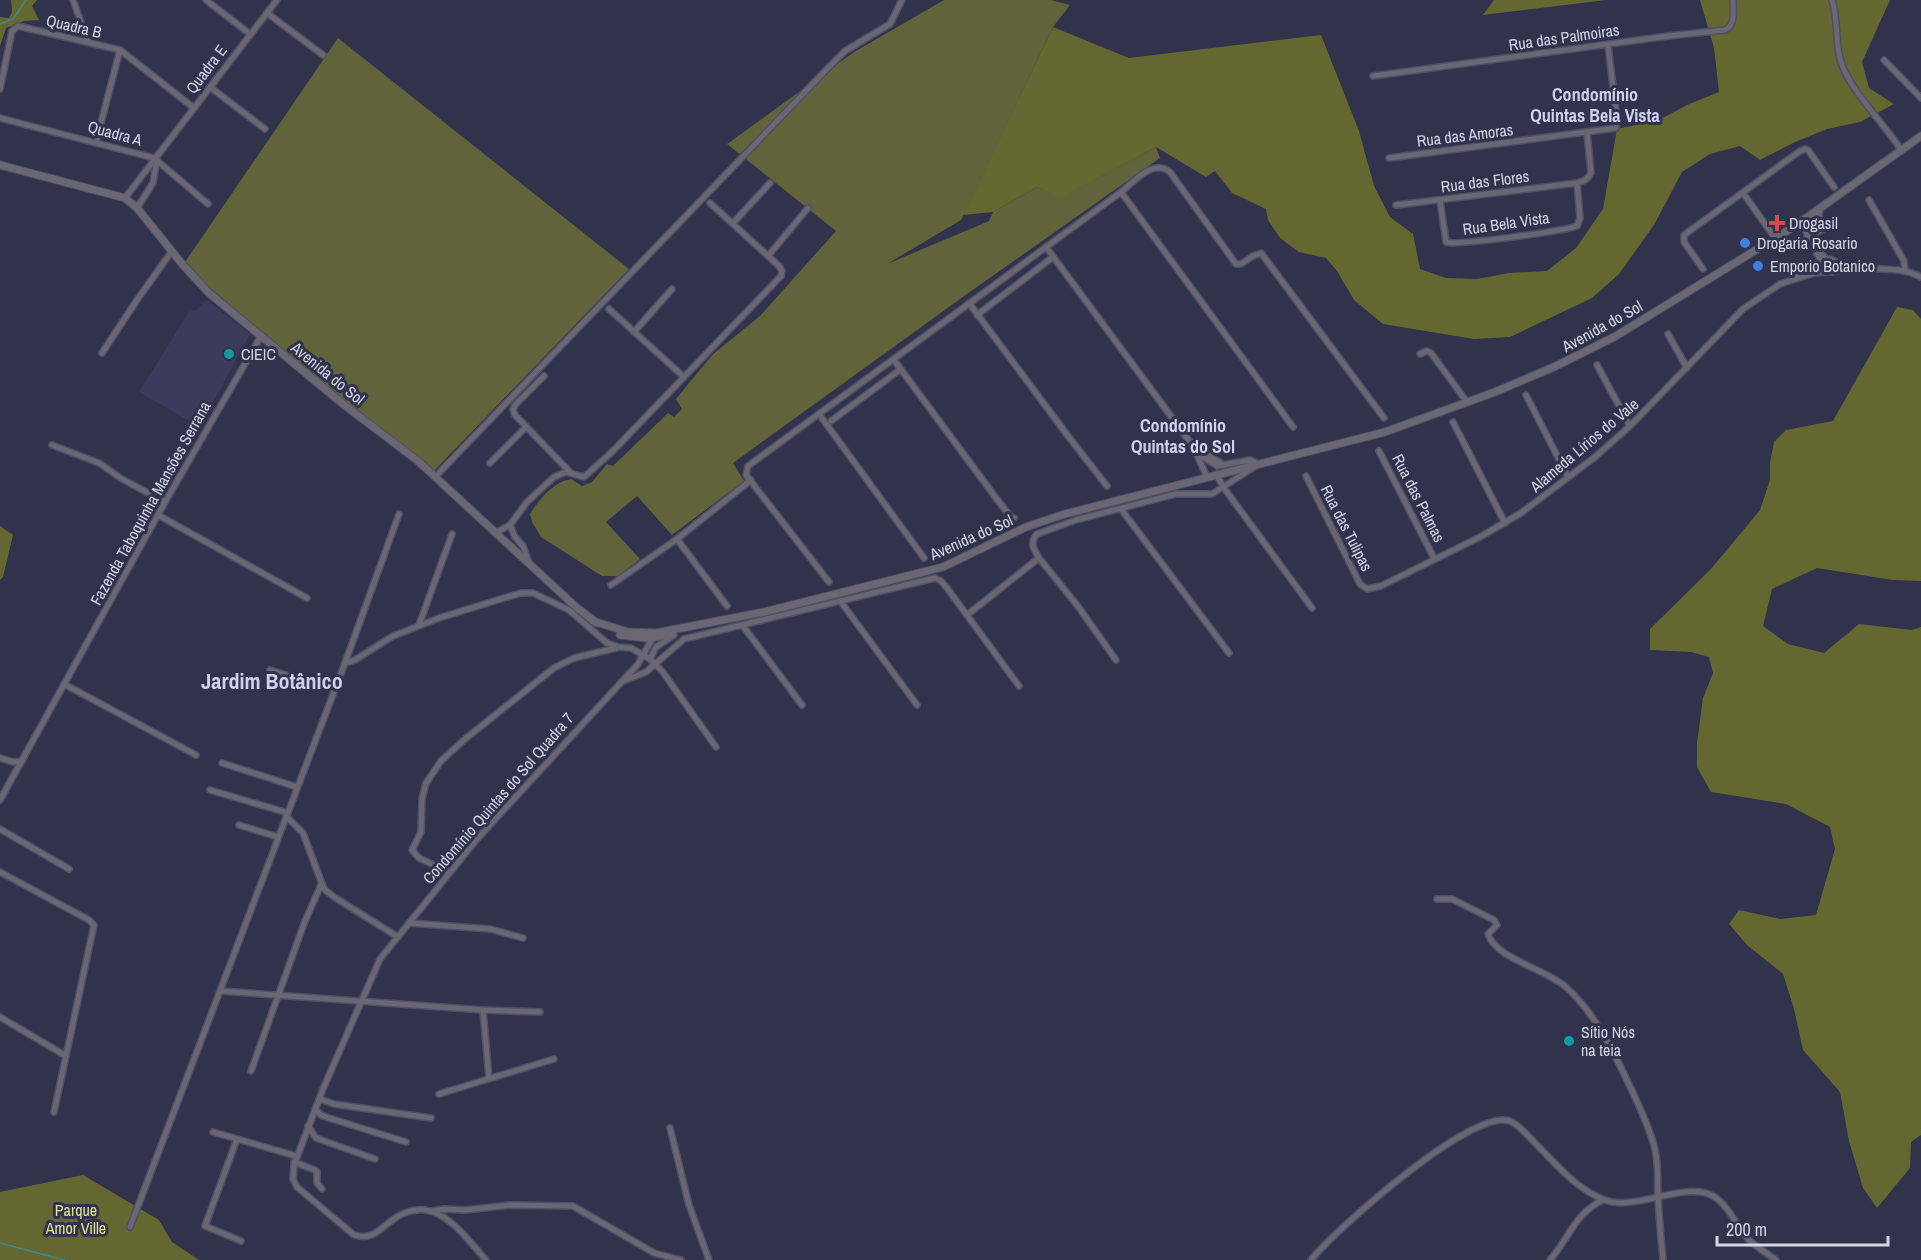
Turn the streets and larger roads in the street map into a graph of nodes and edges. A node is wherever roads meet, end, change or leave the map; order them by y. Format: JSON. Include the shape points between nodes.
{"nodes":[{"id":1,"x":73,"y":0,"type":"edge"},
{"id":2,"x":206,"y":0,"type":"edge"},
{"id":3,"x":277,"y":0,"type":"edge"},
{"id":4,"x":902,"y":0,"type":"edge"},
{"id":5,"x":1733,"y":0,"type":"edge"},
{"id":6,"x":1832,"y":0,"type":"edge"},
{"id":7,"x":267,"y":13,"type":"junction"},
{"id":8,"x":250,"y":34,"type":"junction"},
{"id":9,"x":88,"y":42,"type":"junction"},
{"id":10,"x":1608,"y":45,"type":"junction"},
{"id":11,"x":120,"y":50,"type":"junction"},
{"id":12,"x":323,"y":56,"type":"dead end"},
{"id":13,"x":1884,"y":60,"type":"dead end"},
{"id":14,"x":1373,"y":76,"type":"dead end"},
{"id":15,"x":210,"y":87,"type":"junction"},
{"id":16,"x":0,"y":89,"type":"edge"},
{"id":17,"x":1921,"y":99,"type":"edge"},
{"id":18,"x":194,"y":108,"type":"junction"},
{"id":19,"x":0,"y":118,"type":"edge"},
{"id":20,"x":265,"y":129,"type":"dead end"},
{"id":21,"x":1587,"y":134,"type":"junction"},
{"id":22,"x":1921,"y":136,"type":"edge"},
{"id":23,"x":96,"y":141,"type":"junction"},
{"id":24,"x":1902,"y":151,"type":"junction"},
{"id":25,"x":156,"y":158,"type":"junction"},
{"id":26,"x":1389,"y":158,"type":"dead end"},
{"id":27,"x":0,"y":165,"type":"edge"},
{"id":28,"x":770,"y":183,"type":"dead end"},
{"id":29,"x":1577,"y":183,"type":"junction"},
{"id":30,"x":1834,"y":187,"type":"dead end"},
{"id":31,"x":1121,"y":192,"type":"junction"},
{"id":32,"x":1743,"y":193,"type":"junction"},
{"id":33,"x":125,"y":198,"type":"junction"},
{"id":34,"x":1440,"y":200,"type":"junction"},
{"id":35,"x":1869,"y":200,"type":"dead end"},
{"id":36,"x":710,"y":203,"type":"dead end"},
{"id":37,"x":208,"y":204,"type":"dead end"},
{"id":38,"x":1396,"y":205,"type":"dead end"},
{"id":39,"x":137,"y":208,"type":"junction"},
{"id":40,"x":808,"y":208,"type":"dead end"},
{"id":41,"x":1820,"y":209,"type":"junction"},
{"id":42,"x":1811,"y":214,"type":"junction"},
{"id":43,"x":733,"y":223,"type":"junction"},
{"id":44,"x":1798,"y":224,"type":"junction"},
{"id":45,"x":1821,"y":230,"type":"junction"},
{"id":46,"x":1775,"y":238,"type":"junction"},
{"id":47,"x":1046,"y":247,"type":"junction"},
{"id":48,"x":172,"y":251,"type":"junction"},
{"id":49,"x":1819,"y":253,"type":"tunnel mouth"},
{"id":50,"x":768,"y":256,"type":"junction"},
{"id":51,"x":1053,"y":257,"type":"junction"},
{"id":52,"x":1834,"y":262,"type":"junction"},
{"id":53,"x":1824,"y":263,"type":"junction"},
{"id":54,"x":1858,"y":268,"type":"junction"},
{"id":55,"x":1703,"y":269,"type":"dead end"},
{"id":56,"x":1905,"y":270,"type":"junction"},
{"id":57,"x":1829,"y":272,"type":"junction"},
{"id":58,"x":1921,"y":278,"type":"edge"},
{"id":59,"x":999,"y":280,"type":"junction"},
{"id":60,"x":1789,"y":280,"type":"junction"},
{"id":61,"x":672,"y":289,"type":"dead end"},
{"id":62,"x":1008,"y":291,"type":"junction"},
{"id":63,"x":969,"y":303,"type":"junction"},
{"id":64,"x":609,"y":309,"type":"dead end"},
{"id":65,"x":977,"y":315,"type":"junction"},
{"id":66,"x":634,"y":332,"type":"junction"},
{"id":67,"x":1668,"y":334,"type":"dead end"},
{"id":68,"x":261,"y":336,"type":"junction"},
{"id":69,"x":102,"y":353,"type":"dead end"},
{"id":70,"x":1420,"y":354,"type":"dead end"},
{"id":71,"x":894,"y":360,"type":"junction"},
{"id":72,"x":1597,"y":365,"type":"dead end"},
{"id":73,"x":1687,"y":368,"type":"junction"},
{"id":74,"x":897,"y":372,"type":"dead end"},
{"id":75,"x":544,"y":376,"type":"dead end"},
{"id":76,"x":684,"y":377,"type":"junction"},
{"id":77,"x":855,"y":386,"type":"junction"},
{"id":78,"x":1526,"y":395,"type":"dead end"},
{"id":79,"x":864,"y":397,"type":"junction"},
{"id":80,"x":1467,"y":402,"type":"junction"},
{"id":81,"x":819,"y":414,"type":"junction"},
{"id":82,"x":1384,"y":418,"type":"dead end"},
{"id":83,"x":831,"y":421,"type":"dead end"},
{"id":84,"x":1453,"y":422,"type":"dead end"},
{"id":85,"x":1630,"y":426,"type":"junction"},
{"id":86,"x":526,"y":427,"type":"junction"},
{"id":87,"x":1293,"y":427,"type":"dead end"},
{"id":88,"x":52,"y":445,"type":"dead end"},
{"id":89,"x":1193,"y":446,"type":"junction"},
{"id":90,"x":1379,"y":451,"type":"dead end"},
{"id":91,"x":490,"y":463,"type":"dead end"},
{"id":92,"x":1259,"y":464,"type":"junction"},
{"id":93,"x":1221,"y":465,"type":"junction"},
{"id":94,"x":570,"y":472,"type":"junction"},
{"id":95,"x":1206,"y":473,"type":"junction"},
{"id":96,"x":1216,"y":474,"type":"junction"},
{"id":97,"x":1306,"y":476,"type":"dead end"},
{"id":98,"x":435,"y":477,"type":"junction"},
{"id":99,"x":1568,"y":477,"type":"junction"},
{"id":100,"x":751,"y":480,"type":"junction"},
{"id":101,"x":1107,"y":486,"type":"dead end"},
{"id":102,"x":1224,"y":488,"type":"junction"},
{"id":103,"x":165,"y":502,"type":"junction"},
{"id":104,"x":1121,"y":509,"type":"junction"},
{"id":105,"x":399,"y":514,"type":"dead end"},
{"id":106,"x":158,"y":515,"type":"junction"},
{"id":107,"x":1014,"y":518,"type":"dead end"},
{"id":108,"x":1505,"y":523,"type":"junction"},
{"id":109,"x":510,"y":525,"type":"junction"},
{"id":110,"x":496,"y":532,"type":"junction"},
{"id":111,"x":452,"y":534,"type":"dead end"},
{"id":112,"x":677,"y":539,"type":"junction"},
{"id":113,"x":924,"y":558,"type":"dead end"},
{"id":114,"x":1040,"y":558,"type":"junction"},
{"id":115,"x":1434,"y":558,"type":"junction"},
{"id":116,"x":530,"y":565,"type":"junction"},
{"id":117,"x":829,"y":582,"type":"dead end"},
{"id":118,"x":611,"y":585,"type":"dead end"},
{"id":119,"x":1367,"y":589,"type":"joint"},
{"id":120,"x":307,"y":598,"type":"dead end"},
{"id":121,"x":842,"y":602,"type":"junction"},
{"id":122,"x":727,"y":606,"type":"dead end"},
{"id":123,"x":1312,"y":608,"type":"dead end"},
{"id":124,"x":967,"y":615,"type":"junction"},
{"id":125,"x":419,"y":626,"type":"junction"},
{"id":126,"x":696,"y":626,"type":"junction"},
{"id":127,"x":743,"y":626,"type":"junction"},
{"id":128,"x":674,"y":635,"type":"junction"},
{"id":129,"x":651,"y":636,"type":"junction"},
{"id":130,"x":618,"y":647,"type":"junction"},
{"id":131,"x":655,"y":649,"type":"junction"},
{"id":132,"x":641,"y":653,"type":"junction"},
{"id":133,"x":1229,"y":653,"type":"dead end"},
{"id":134,"x":1116,"y":660,"type":"dead end"},
{"id":135,"x":653,"y":661,"type":"junction"},
{"id":136,"x":345,"y":663,"type":"junction"},
{"id":137,"x":638,"y":664,"type":"junction"},
{"id":138,"x":270,"y":670,"type":"dead end"},
{"id":139,"x":644,"y":673,"type":"junction"},
{"id":140,"x":623,"y":681,"type":"junction"},
{"id":141,"x":64,"y":684,"type":"junction"},
{"id":142,"x":1019,"y":686,"type":"dead end"},
{"id":143,"x":334,"y":690,"type":"junction"},
{"id":144,"x":802,"y":705,"type":"dead end"},
{"id":145,"x":917,"y":705,"type":"dead end"},
{"id":146,"x":716,"y":747,"type":"dead end"},
{"id":147,"x":196,"y":755,"type":"dead end"},
{"id":148,"x":0,"y":758,"type":"edge"},
{"id":149,"x":22,"y":761,"type":"junction"},
{"id":150,"x":222,"y":763,"type":"dead end"},
{"id":151,"x":297,"y":787,"type":"junction"},
{"id":152,"x":210,"y":790,"type":"dead end"},
{"id":153,"x":0,"y":800,"type":"edge"},
{"id":154,"x":287,"y":814,"type":"junction"},
{"id":155,"x":239,"y":825,"type":"dead end"},
{"id":156,"x":0,"y":829,"type":"edge"},
{"id":157,"x":278,"y":837,"type":"junction"},
{"id":158,"x":69,"y":869,"type":"dead end"},
{"id":159,"x":0,"y":872,"type":"edge"},
{"id":160,"x":449,"y":873,"type":"junction"},
{"id":161,"x":321,"y":885,"type":"junction"},
{"id":162,"x":1437,"y":899,"type":"dead end"},
{"id":163,"x":409,"y":923,"type":"junction"},
{"id":164,"x":398,"y":937,"type":"junction"},
{"id":165,"x":523,"y":938,"type":"dead end"},
{"id":166,"x":221,"y":991,"type":"junction"},
{"id":167,"x":279,"y":995,"type":"junction"},
{"id":168,"x":361,"y":1000,"type":"junction"},
{"id":169,"x":483,"y":1010,"type":"junction"},
{"id":170,"x":540,"y":1012,"type":"dead end"},
{"id":171,"x":0,"y":1017,"type":"edge"},
{"id":172,"x":66,"y":1056,"type":"junction"},
{"id":173,"x":554,"y":1059,"type":"dead end"},
{"id":174,"x":251,"y":1071,"type":"dead end"},
{"id":175,"x":489,"y":1078,"type":"junction"},
{"id":176,"x":439,"y":1094,"type":"dead end"},
{"id":177,"x":320,"y":1099,"type":"junction"},
{"id":178,"x":315,"y":1109,"type":"junction"},
{"id":179,"x":54,"y":1112,"type":"dead end"},
{"id":180,"x":431,"y":1118,"type":"dead end"},
{"id":181,"x":309,"y":1126,"type":"junction"},
{"id":182,"x":670,"y":1128,"type":"dead end"},
{"id":183,"x":213,"y":1132,"type":"dead end"},
{"id":184,"x":237,"y":1139,"type":"junction"},
{"id":185,"x":406,"y":1142,"type":"dead end"},
{"id":186,"x":375,"y":1159,"type":"dead end"},
{"id":187,"x":295,"y":1161,"type":"junction"},
{"id":188,"x":322,"y":1189,"type":"dead end"},
{"id":189,"x":1658,"y":1197,"type":"junction"},
{"id":190,"x":1603,"y":1200,"type":"junction"},
{"id":191,"x":430,"y":1212,"type":"junction"},
{"id":192,"x":130,"y":1227,"type":"dead end"},
{"id":193,"x":241,"y":1241,"type":"dead end"},
{"id":194,"x":486,"y":1260,"type":"edge"},
{"id":195,"x":681,"y":1260,"type":"edge"},
{"id":196,"x":709,"y":1260,"type":"edge"},
{"id":197,"x":1311,"y":1260,"type":"edge"},
{"id":198,"x":1550,"y":1260,"type":"edge"},
{"id":199,"x":1663,"y":1260,"type":"edge"},
{"id":200,"x":1776,"y":1260,"type":"edge"}],
"edges":[{"from":1,"to":9,"type":"street"},
{"from":2,"to":8,"type":"street"},
{"from":3,"to":7,"type":"street","name":"Quadra E"},
{"from":4,"to":98,"type":"street","via":[[890,24],[845,51]]},
{"from":5,"to":10,"type":"street","name":"Rua das Palmoiras","via":[[1732,23],[1725,30]]},
{"from":6,"to":24,"type":"street","via":[[1842,66]]},
{"from":7,"to":8,"type":"street","name":"Quadra E"},
{"from":7,"to":12,"type":"street"},
{"from":8,"to":15,"type":"street","name":"Quadra E"},
{"from":9,"to":11,"type":"street","name":"Quadra B"},
{"from":9,"to":16,"type":"street","name":"Quadra B","via":[[14,28]]},
{"from":10,"to":14,"type":"street","name":"Rua das Palmoiras"},
{"from":10,"to":21,"type":"street","name":"Rua das Amoras","via":[[1616,128]]},
{"from":11,"to":18,"type":"street","name":"Quadra B"},
{"from":11,"to":23,"type":"street","name":"Quadra B"},
{"from":13,"to":17,"type":"street"},
{"from":15,"to":18,"type":"street","name":"Quadra E"},
{"from":15,"to":20,"type":"street"},
{"from":18,"to":25,"type":"street","name":"Quadra E"},
{"from":19,"to":23,"type":"street","name":"Quadra A"},
{"from":21,"to":26,"type":"street","name":"Rua das Amoras"},
{"from":21,"to":29,"type":"street","via":[[1591,173]]},
{"from":22,"to":24,"type":"street","name":"Avenida do Sol"},
{"from":23,"to":25,"type":"street","name":"Quadra A"},
{"from":24,"to":41,"type":"street","name":"Avenida do Sol"},
{"from":25,"to":33,"type":"street","name":"Quadra E"},
{"from":25,"to":37,"type":"street","name":"Quadra A"},
{"from":25,"to":39,"type":"street","via":[[153,183]]},
{"from":27,"to":33,"type":"street","name":"Avenida do Sol"},
{"from":28,"to":43,"type":"street"},
{"from":29,"to":34,"type":"street","name":"Rua das Flores"},
{"from":29,"to":34,"type":"street","name":"Rua Bela Vista","via":[[1577,226],[1475,241],[1445,240]]},
{"from":30,"to":32,"type":"street","via":[[1805,149]]},
{"from":31,"to":47,"type":"street"},
{"from":31,"to":82,"type":"street","via":[[1152,167],[1164,167],[1170,172],[1239,265],[1261,254]]},
{"from":31,"to":87,"type":"street"},
{"from":32,"to":46,"type":"street"},
{"from":32,"to":55,"type":"street","via":[[1683,237]]},
{"from":33,"to":39,"type":"street","name":"Avenida do Sol"},
{"from":34,"to":38,"type":"street","name":"Rua das Flores"},
{"from":35,"to":56,"type":"street","via":[[1904,261]]},
{"from":36,"to":43,"type":"street"},
{"from":39,"to":48,"type":"street","name":"Avenida do Sol"},
{"from":40,"to":50,"type":"street"},
{"from":41,"to":42,"type":"street","name":"Avenida do Sol"},
{"from":41,"to":45,"type":"street"},
{"from":42,"to":44,"type":"street","name":"Avenida do Sol"},
{"from":42,"to":45,"type":"street"},
{"from":43,"to":50,"type":"street"},
{"from":44,"to":45,"type":"street","via":[[1810,240]]},
{"from":44,"to":46,"type":"street","name":"Avenida do Sol"},
{"from":46,"to":80,"type":"street","name":"Avenida do Sol","via":[[1594,349]]},
{"from":47,"to":51,"type":"street"},
{"from":47,"to":59,"type":"street"},
{"from":48,"to":68,"type":"street","name":"Avenida do Sol","via":[[209,293]]},
{"from":48,"to":69,"type":"street"},
{"from":49,"to":53,"type":"street"},
{"from":50,"to":76,"type":"street","via":[[781,269],[781,276]]},
{"from":51,"to":62,"type":"street"},
{"from":51,"to":89,"type":"street"},
{"from":52,"to":53,"type":"street"},
{"from":52,"to":54,"type":"street"},
{"from":52,"to":57,"type":"street","via":[[1835,268]]},
{"from":53,"to":57,"type":"street","via":[[1825,271]]},
{"from":53,"to":60,"type":"street","name":"Alameda Lírios do Vale"},
{"from":54,"to":56,"type":"street"},
{"from":54,"to":57,"type":"street","name":"Alameda Lírios do Vale"},
{"from":56,"to":58,"type":"street"},
{"from":57,"to":60,"type":"street","name":"Alameda Lírios do Vale"},
{"from":59,"to":62,"type":"street"},
{"from":59,"to":63,"type":"street"},
{"from":60,"to":73,"type":"street","name":"Alameda Lírios do Vale","via":[[1743,309]]},
{"from":61,"to":66,"type":"street"},
{"from":62,"to":65,"type":"street"},
{"from":63,"to":65,"type":"street"},
{"from":63,"to":71,"type":"street"},
{"from":64,"to":66,"type":"street"},
{"from":65,"to":101,"type":"street"},
{"from":66,"to":76,"type":"street"},
{"from":67,"to":73,"type":"street"},
{"from":68,"to":98,"type":"street","name":"Avenida do Sol"},
{"from":68,"to":103,"type":"street","name":"Fazenda Taboquinha Mansões Serrana"},
{"from":70,"to":80,"type":"street","via":[[1431,353]]},
{"from":71,"to":77,"type":"street"},
{"from":71,"to":107,"type":"street"},
{"from":72,"to":85,"type":"street"},
{"from":73,"to":85,"type":"street","name":"Alameda Lírios do Vale"},
{"from":74,"to":79,"type":"street"},
{"from":75,"to":86,"type":"street","via":[[513,410]]},
{"from":76,"to":94,"type":"street","via":[[586,476]]},
{"from":77,"to":79,"type":"street"},
{"from":77,"to":81,"type":"street"},
{"from":78,"to":99,"type":"street"},
{"from":79,"to":83,"type":"street"},
{"from":80,"to":92,"type":"street","name":"Avenida do Sol","via":[[1384,432]]},
{"from":81,"to":100,"type":"street","via":[[748,466],[746,475]]},
{"from":81,"to":113,"type":"street"},
{"from":84,"to":108,"type":"street"},
{"from":85,"to":99,"type":"street","name":"Alameda Lírios do Vale"},
{"from":86,"to":91,"type":"street"},
{"from":86,"to":94,"type":"street"},
{"from":88,"to":103,"type":"street","via":[[99,463]]},
{"from":89,"to":93,"type":"street"},
{"from":89,"to":95,"type":"street"},
{"from":90,"to":115,"type":"street","name":"Rua das Palmas"},
{"from":92,"to":93,"type":"street","via":[[1250,459]]},
{"from":92,"to":96,"type":"street","name":"Avenida do Sol"},
{"from":92,"to":102,"type":"street"},
{"from":93,"to":95,"type":"street"},
{"from":94,"to":109,"type":"street","via":[[549,481]]},
{"from":95,"to":96,"type":"street","name":"Avenida do Sol"},
{"from":95,"to":126,"type":"street","name":"Avenida do Sol","via":[[1026,527],[933,570]]},
{"from":96,"to":102,"type":"street"},
{"from":97,"to":119,"type":"street","name":"Rua das Tulipas","via":[[1360,584]]},
{"from":98,"to":110,"type":"street","name":"Avenida do Sol"},
{"from":99,"to":108,"type":"street","name":"Alameda Lírios do Vale"},
{"from":100,"to":112,"type":"street"},
{"from":100,"to":117,"type":"street"},
{"from":102,"to":104,"type":"street","via":[[1207,496],[1176,494]]},
{"from":102,"to":123,"type":"street"},
{"from":103,"to":106,"type":"street","name":"Fazenda Taboquinha Mansões Serrana"},
{"from":104,"to":114,"type":"street","via":[[1037,534],[1033,547]]},
{"from":104,"to":133,"type":"street"},
{"from":105,"to":136,"type":"street"},
{"from":106,"to":120,"type":"street"},
{"from":106,"to":141,"type":"street","name":"Fazenda Taboquinha Mansões Serrana"},
{"from":108,"to":115,"type":"street","name":"Alameda Lírios do Vale"},
{"from":109,"to":110,"type":"street"},
{"from":109,"to":116,"type":"street"},
{"from":110,"to":116,"type":"street","name":"Avenida do Sol"},
{"from":111,"to":125,"type":"street"},
{"from":112,"to":118,"type":"street"},
{"from":112,"to":122,"type":"street"},
{"from":114,"to":124,"type":"street"},
{"from":114,"to":134,"type":"street"},
{"from":115,"to":119,"type":"street","name":"Alameda Lírios do Vale","via":[[1381,586]]},
{"from":116,"to":129,"type":"street","name":"Avenida do Sol","via":[[593,621]]},
{"from":121,"to":124,"type":"street","name":"Condomínio Quintas do Sol Quadra 7","via":[[937,578]]},
{"from":121,"to":127,"type":"street","name":"Condomínio Quintas do Sol Quadra 7"},
{"from":121,"to":145,"type":"street"},
{"from":124,"to":142,"type":"street"},
{"from":125,"to":130,"type":"street","via":[[521,593],[533,593],[569,610],[602,639]]},
{"from":125,"to":136,"type":"street"},
{"from":126,"to":128,"type":"street","name":"Avenida do Sol"},
{"from":126,"to":129,"type":"street","name":"Avenida do Sol"},
{"from":127,"to":135,"type":"street","name":"Condomínio Quintas do Sol Quadra 7","via":[[684,639]]},
{"from":127,"to":144,"type":"street"},
{"from":128,"to":129,"type":"street","name":"Avenida do Sol"},
{"from":128,"to":131,"type":"street"},
{"from":129,"to":131,"type":"street"},
{"from":129,"to":132,"type":"street","name":"Condomínio Quintas do Sol Quadra 7"},
{"from":130,"to":132,"type":"street"},
{"from":130,"to":160,"type":"street","via":[[574,658],[554,668],[435,768],[423,793],[421,832],[412,850],[419,858]]},
{"from":131,"to":135,"type":"street"},
{"from":132,"to":135,"type":"street"},
{"from":132,"to":137,"type":"street","name":"Condomínio Quintas do Sol Quadra 7"},
{"from":135,"to":139,"type":"street","name":"Condomínio Quintas do Sol Quadra 7"},
{"from":135,"to":146,"type":"street"},
{"from":136,"to":143,"type":"street"},
{"from":137,"to":139,"type":"street"},
{"from":137,"to":140,"type":"street","name":"Condomínio Quintas do Sol Quadra 7"},
{"from":138,"to":143,"type":"street"},
{"from":139,"to":140,"type":"street","name":"Condomínio Quintas do Sol Quadra 7"},
{"from":140,"to":160,"type":"street","name":"Condomínio Quintas do Sol Quadra 7"},
{"from":141,"to":147,"type":"street"},
{"from":141,"to":149,"type":"street","name":"Fazenda Taboquinha Mansões Serrana"},
{"from":143,"to":151,"type":"street"},
{"from":148,"to":149,"type":"street"},
{"from":149,"to":153,"type":"street","name":"Fazenda Taboquinha Mansões Serrana"},
{"from":150,"to":151,"type":"street"},
{"from":151,"to":154,"type":"street"},
{"from":152,"to":154,"type":"street"},
{"from":154,"to":157,"type":"street"},
{"from":154,"to":161,"type":"street","via":[[303,833]]},
{"from":155,"to":157,"type":"street"},
{"from":156,"to":158,"type":"street"},
{"from":157,"to":166,"type":"street"},
{"from":159,"to":172,"type":"street","via":[[94,925]]},
{"from":160,"to":163,"type":"street","name":"Condomínio Quintas do Sol Quadra 7"},
{"from":161,"to":164,"type":"street"},
{"from":161,"to":167,"type":"street"},
{"from":162,"to":189,"type":"street","via":[[1452,899],[1494,920],[1497,925],[1488,934],[1492,941],[1510,957],[1564,985],[1586,1008],[1612,1051],[1649,1129],[1656,1151]]},
{"from":163,"to":164,"type":"street","name":"Condomínio Quintas do Sol Quadra 7"},
{"from":163,"to":165,"type":"street","via":[[490,929]]},
{"from":164,"to":168,"type":"street","name":"Condomínio Quintas do Sol Quadra 7","via":[[380,959]]},
{"from":166,"to":167,"type":"street"},
{"from":166,"to":192,"type":"street"},
{"from":167,"to":168,"type":"street"},
{"from":167,"to":174,"type":"street"},
{"from":168,"to":169,"type":"street"},
{"from":168,"to":177,"type":"street","name":"Condomínio Quintas do Sol Quadra 7"},
{"from":169,"to":170,"type":"street"},
{"from":169,"to":175,"type":"street"},
{"from":171,"to":172,"type":"street"},
{"from":172,"to":179,"type":"street"},
{"from":173,"to":175,"type":"street"},
{"from":175,"to":176,"type":"street"},
{"from":177,"to":178,"type":"street","name":"Condomínio Quintas do Sol Quadra 7"},
{"from":177,"to":180,"type":"street"},
{"from":178,"to":181,"type":"street","name":"Condomínio Quintas do Sol Quadra 7"},
{"from":178,"to":185,"type":"street","via":[[329,1118]]},
{"from":181,"to":186,"type":"street","via":[[316,1138]]},
{"from":181,"to":187,"type":"street","name":"Condomínio Quintas do Sol Quadra 7"},
{"from":182,"to":196,"type":"street","via":[[689,1205]]},
{"from":183,"to":184,"type":"street"},
{"from":184,"to":187,"type":"street"},
{"from":184,"to":193,"type":"street","via":[[206,1226]]},
{"from":187,"to":188,"type":"street","via":[[317,1172]]},
{"from":187,"to":191,"type":"street","via":[[292,1179],[300,1191],[362,1237],[376,1234],[404,1214]]},
{"from":189,"to":190,"type":"street","via":[[1623,1203]]},
{"from":189,"to":199,"type":"street"},
{"from":189,"to":200,"type":"street","via":[[1701,1192],[1715,1197],[1750,1240]]},
{"from":190,"to":197,"type":"street","via":[[1577,1184],[1517,1126],[1507,1120],[1496,1120],[1471,1130],[1402,1176]]},
{"from":190,"to":198,"type":"street","via":[[1582,1213]]},
{"from":191,"to":194,"type":"street","via":[[454,1224]]},
{"from":191,"to":195,"type":"street","via":[[510,1205],[573,1206],[654,1253]]}]}
